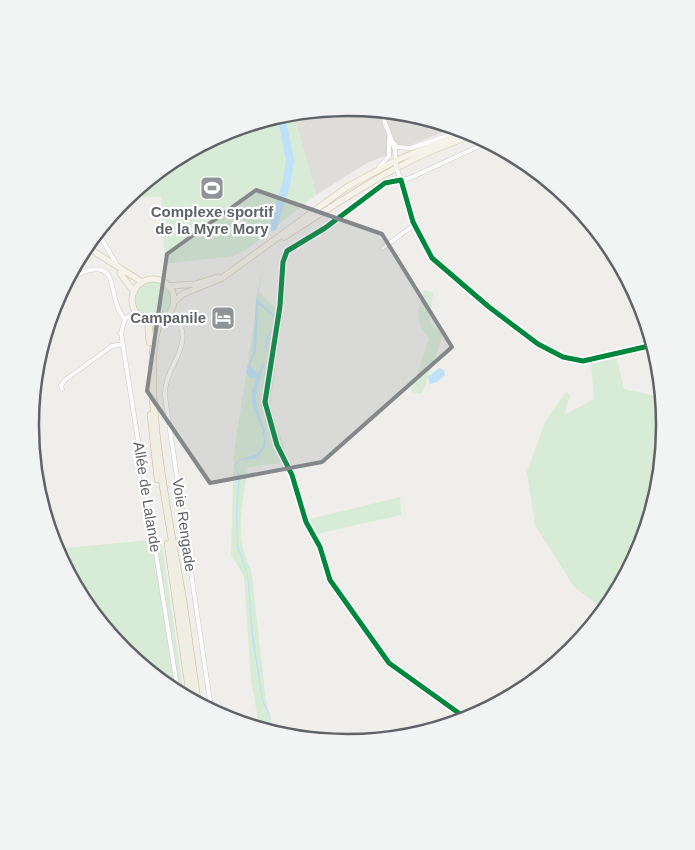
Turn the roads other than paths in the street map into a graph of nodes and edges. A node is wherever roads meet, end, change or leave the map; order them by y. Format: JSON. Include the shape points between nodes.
{"nodes":[{"id":1,"x":384,"y":119,"type":"edge"},
{"id":2,"x":386,"y":126,"type":"junction"},
{"id":3,"x":450,"y":134,"type":"edge"},
{"id":4,"x":455,"y":136,"type":"edge"},
{"id":5,"x":464,"y":139,"type":"edge"},
{"id":6,"x":479,"y":146,"type":"edge"},
{"id":7,"x":397,"y":160,"type":"junction"},
{"id":8,"x":396,"y":167,"type":"junction"},
{"id":9,"x":370,"y":175,"type":"junction"},
{"id":10,"x":400,"y":180,"type":"junction"},
{"id":11,"x":414,"y":225,"type":"junction"},
{"id":12,"x":101,"y":239,"type":"edge"},
{"id":13,"x":382,"y":248,"type":"dead end"},
{"id":14,"x":93,"y":251,"type":"edge"},
{"id":15,"x":257,"y":254,"type":"junction"},
{"id":16,"x":112,"y":264,"type":"junction"},
{"id":17,"x":236,"y":268,"type":"junction"},
{"id":18,"x":122,"y":271,"type":"junction"},
{"id":19,"x":78,"y":274,"type":"edge"},
{"id":20,"x":142,"y":282,"type":"junction"},
{"id":21,"x":169,"y":286,"type":"junction"},
{"id":22,"x":134,"y":292,"type":"junction"},
{"id":23,"x":174,"y":302,"type":"junction"},
{"id":24,"x":136,"y":311,"type":"junction"},
{"id":25,"x":170,"y":312,"type":"junction"},
{"id":26,"x":161,"y":319,"type":"junction"},
{"id":27,"x":125,"y":320,"type":"junction"},
{"id":28,"x":148,"y":320,"type":"junction"},
{"id":29,"x":123,"y":344,"type":"junction"},
{"id":30,"x":646,"y":347,"type":"edge"},
{"id":31,"x":62,"y":389,"type":"dead end"},
{"id":32,"x":176,"y":682,"type":"edge"},
{"id":33,"x":189,"y":690,"type":"edge"},
{"id":34,"x":196,"y":694,"type":"edge"},
{"id":35,"x":210,"y":701,"type":"edge"},
{"id":36,"x":458,"y":713,"type":"edge"}],
"edges":[{"from":1,"to":2,"type":"street"},
{"from":2,"to":3,"type":"street","via":[[395,144],[406,149]]},
{"from":2,"to":7,"type":"street"},
{"from":2,"to":9,"type":"street","via":[[391,151]]},
{"from":4,"to":7,"type":"main road"},
{"from":5,"to":8,"type":"main road"},
{"from":6,"to":10,"type":"street"},
{"from":7,"to":8,"type":"street"},
{"from":7,"to":9,"type":"main road"},
{"from":8,"to":10,"type":"street"},
{"from":8,"to":15,"type":"main road"},
{"from":9,"to":15,"type":"main road","via":[[323,204]]},
{"from":10,"to":11,"type":"street"},
{"from":10,"to":36,"type":"street","via":[[385,183],[325,228],[287,251],[265,402],[277,445],[292,475],[306,522],[320,547],[330,580],[389,663]]},
{"from":11,"to":13,"type":"street"},
{"from":11,"to":30,"type":"street","via":[[432,258],[488,307],[548,350],[582,361]]},
{"from":12,"to":18,"type":"street"},
{"from":14,"to":16,"type":"main road"},
{"from":15,"to":17,"type":"main road"},
{"from":16,"to":18,"type":"main road"},
{"from":16,"to":22,"type":"main road"},
{"from":17,"to":21,"type":"main road","via":[[204,282]]},
{"from":17,"to":23,"type":"main road","via":[[213,283],[183,294]]},
{"from":18,"to":20,"type":"main road"},
{"from":19,"to":27,"type":"street","via":[[91,268],[106,274],[113,284],[118,312]]},
{"from":20,"to":21,"type":"main road","via":[[158,279]]},
{"from":20,"to":22,"type":"main road"},
{"from":21,"to":23,"type":"main road"},
{"from":22,"to":24,"type":"main road"},
{"from":23,"to":25,"type":"main road"},
{"from":24,"to":27,"type":"street"},
{"from":24,"to":28,"type":"main road"},
{"from":25,"to":26,"type":"main road"},
{"from":25,"to":35,"type":"street","name":"Voie Rengade","via":[[181,327],[182,345],[166,380],[165,396]]},
{"from":26,"to":28,"type":"main road"},
{"from":26,"to":34,"type":"highway","via":[[154,351],[156,419]]},
{"from":27,"to":29,"type":"street","name":"Allée de Lalande","via":[[121,328]]},
{"from":28,"to":33,"type":"highway","via":[[152,435]]},
{"from":29,"to":31,"type":"street","via":[[112,346],[65,380],[61,384]]},
{"from":29,"to":32,"type":"street","name":"Allée de Lalande"}]}
